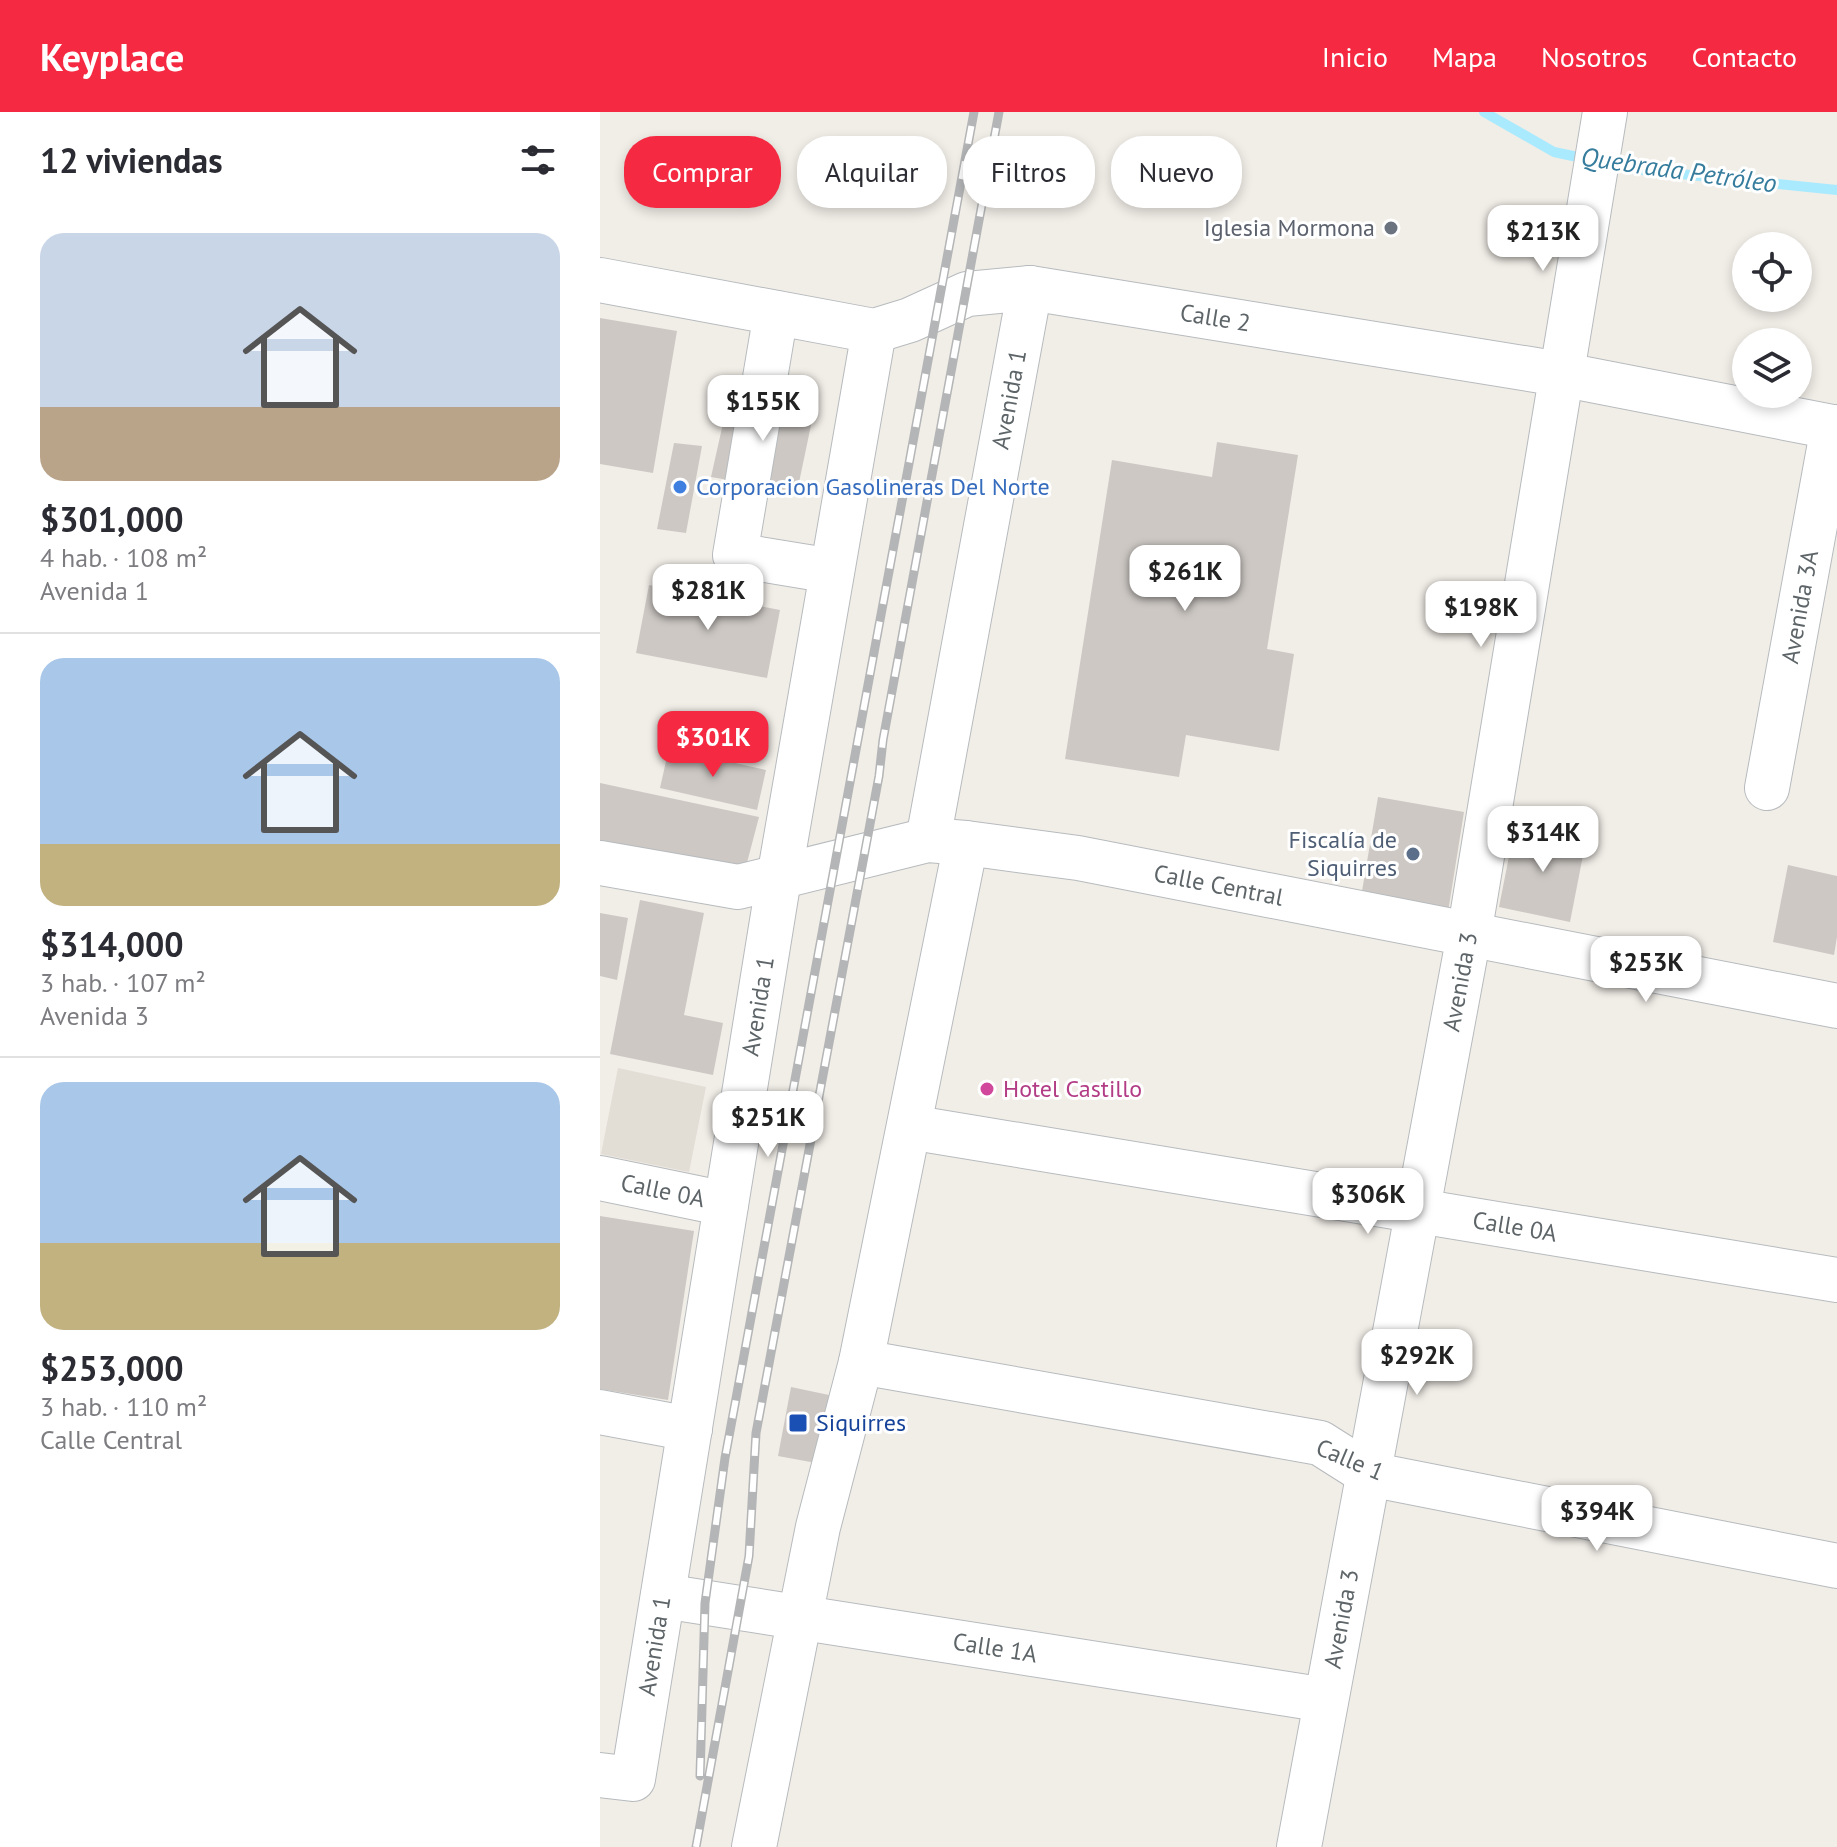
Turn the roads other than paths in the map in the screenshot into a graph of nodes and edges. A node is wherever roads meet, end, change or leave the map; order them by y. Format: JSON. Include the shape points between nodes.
{"nodes":[{"id":1,"x":1603,"y":126,"type":"edge"},
{"id":2,"x":600,"y":280,"type":"edge"},
{"id":3,"x":1030,"y":288,"type":"junction"},
{"id":4,"x":776,"y":313,"type":"junction"},
{"id":5,"x":874,"y":331,"type":"junction"},
{"id":6,"x":1560,"y":374,"type":"junction"},
{"id":7,"x":1835,"y":427,"type":"edge"},
{"id":8,"x":832,"y":571,"type":"junction"},
{"id":9,"x":1767,"y":788,"type":"dead end"},
{"id":10,"x":947,"y":842,"type":"junction"},
{"id":11,"x":600,"y":863,"type":"edge"},
{"id":12,"x":779,"y":878,"type":"junction"},
{"id":13,"x":1469,"y":935,"type":"junction"},
{"id":14,"x":1837,"y":1006,"type":"edge"},
{"id":15,"x":909,"y":1127,"type":"junction"},
{"id":16,"x":600,"y":1178,"type":"edge"},
{"id":17,"x":726,"y":1204,"type":"junction"},
{"id":18,"x":1416,"y":1209,"type":"junction"},
{"id":19,"x":1837,"y":1280,"type":"edge"},
{"id":20,"x":861,"y":1362,"type":"junction"},
{"id":21,"x":600,"y":1412,"type":"edge"},
{"id":22,"x":690,"y":1429,"type":"junction"},
{"id":23,"x":1369,"y":1474,"type":"junction"},
{"id":24,"x":1837,"y":1566,"type":"edge"},
{"id":25,"x":663,"y":1596,"type":"junction"},
{"id":26,"x":800,"y":1618,"type":"junction"},
{"id":27,"x":1326,"y":1700,"type":"junction"},
{"id":28,"x":617,"y":1777,"type":"edge"},
{"id":29,"x":754,"y":1847,"type":"edge"},
{"id":30,"x":1299,"y":1847,"type":"edge"}],
"edges":[{"from":1,"to":6,"type":"street","name":"Avenida 3"},
{"from":2,"to":4,"type":"street","name":"Calle 2"},
{"from":3,"to":5,"type":"street","name":"Calle 2","via":[[967,294]]},
{"from":3,"to":6,"type":"street","name":"Calle 2"},
{"from":3,"to":10,"type":"street","name":"Avenida 1"},
{"from":4,"to":5,"type":"street","name":"Calle 2"},
{"from":4,"to":8,"type":"street","via":[[735,555]]},
{"from":5,"to":8,"type":"street","name":"Avenida 1"},
{"from":6,"to":7,"type":"street","name":"Calle 2"},
{"from":6,"to":13,"type":"street","name":"Avenida 3"},
{"from":7,"to":9,"type":"street","name":"Avenida 3A"},
{"from":8,"to":12,"type":"street","name":"Avenida 1"},
{"from":10,"to":12,"type":"street","name":"Calle Central"},
{"from":10,"to":13,"type":"street","name":"Calle Central","via":[[1078,858]]},
{"from":10,"to":15,"type":"street","name":"Avenida 1"},
{"from":11,"to":12,"type":"street","name":"Calle Central","via":[[738,887]]},
{"from":12,"to":17,"type":"street","name":"Avenida 1"},
{"from":13,"to":14,"type":"street","name":"Calle Central"},
{"from":13,"to":18,"type":"street","name":"Avenida 3"},
{"from":15,"to":18,"type":"street","name":"Calle 0A"},
{"from":15,"to":20,"type":"street","name":"Avenida 1"},
{"from":16,"to":17,"type":"street","name":"Calle 0A"},
{"from":17,"to":22,"type":"street","name":"Avenida 1"},
{"from":18,"to":19,"type":"street","name":"Calle 0A"},
{"from":18,"to":23,"type":"street","name":"Avenida 3"},
{"from":20,"to":23,"type":"street","name":"Calle 1","via":[[1320,1443]]},
{"from":20,"to":26,"type":"street","name":"Avenida 1"},
{"from":21,"to":22,"type":"street"},
{"from":22,"to":25,"type":"street","name":"Avenida 1"},
{"from":23,"to":24,"type":"street","name":"Calle 1"},
{"from":23,"to":27,"type":"street","name":"Avenida 3"},
{"from":25,"to":26,"type":"street","name":"Calle 1A"},
{"from":25,"to":28,"type":"street","name":"Avenida 1"},
{"from":26,"to":27,"type":"street","name":"Calle 1A"},
{"from":26,"to":29,"type":"street","name":"Avenida 1"},
{"from":27,"to":30,"type":"street","name":"Avenida 3"}]}
